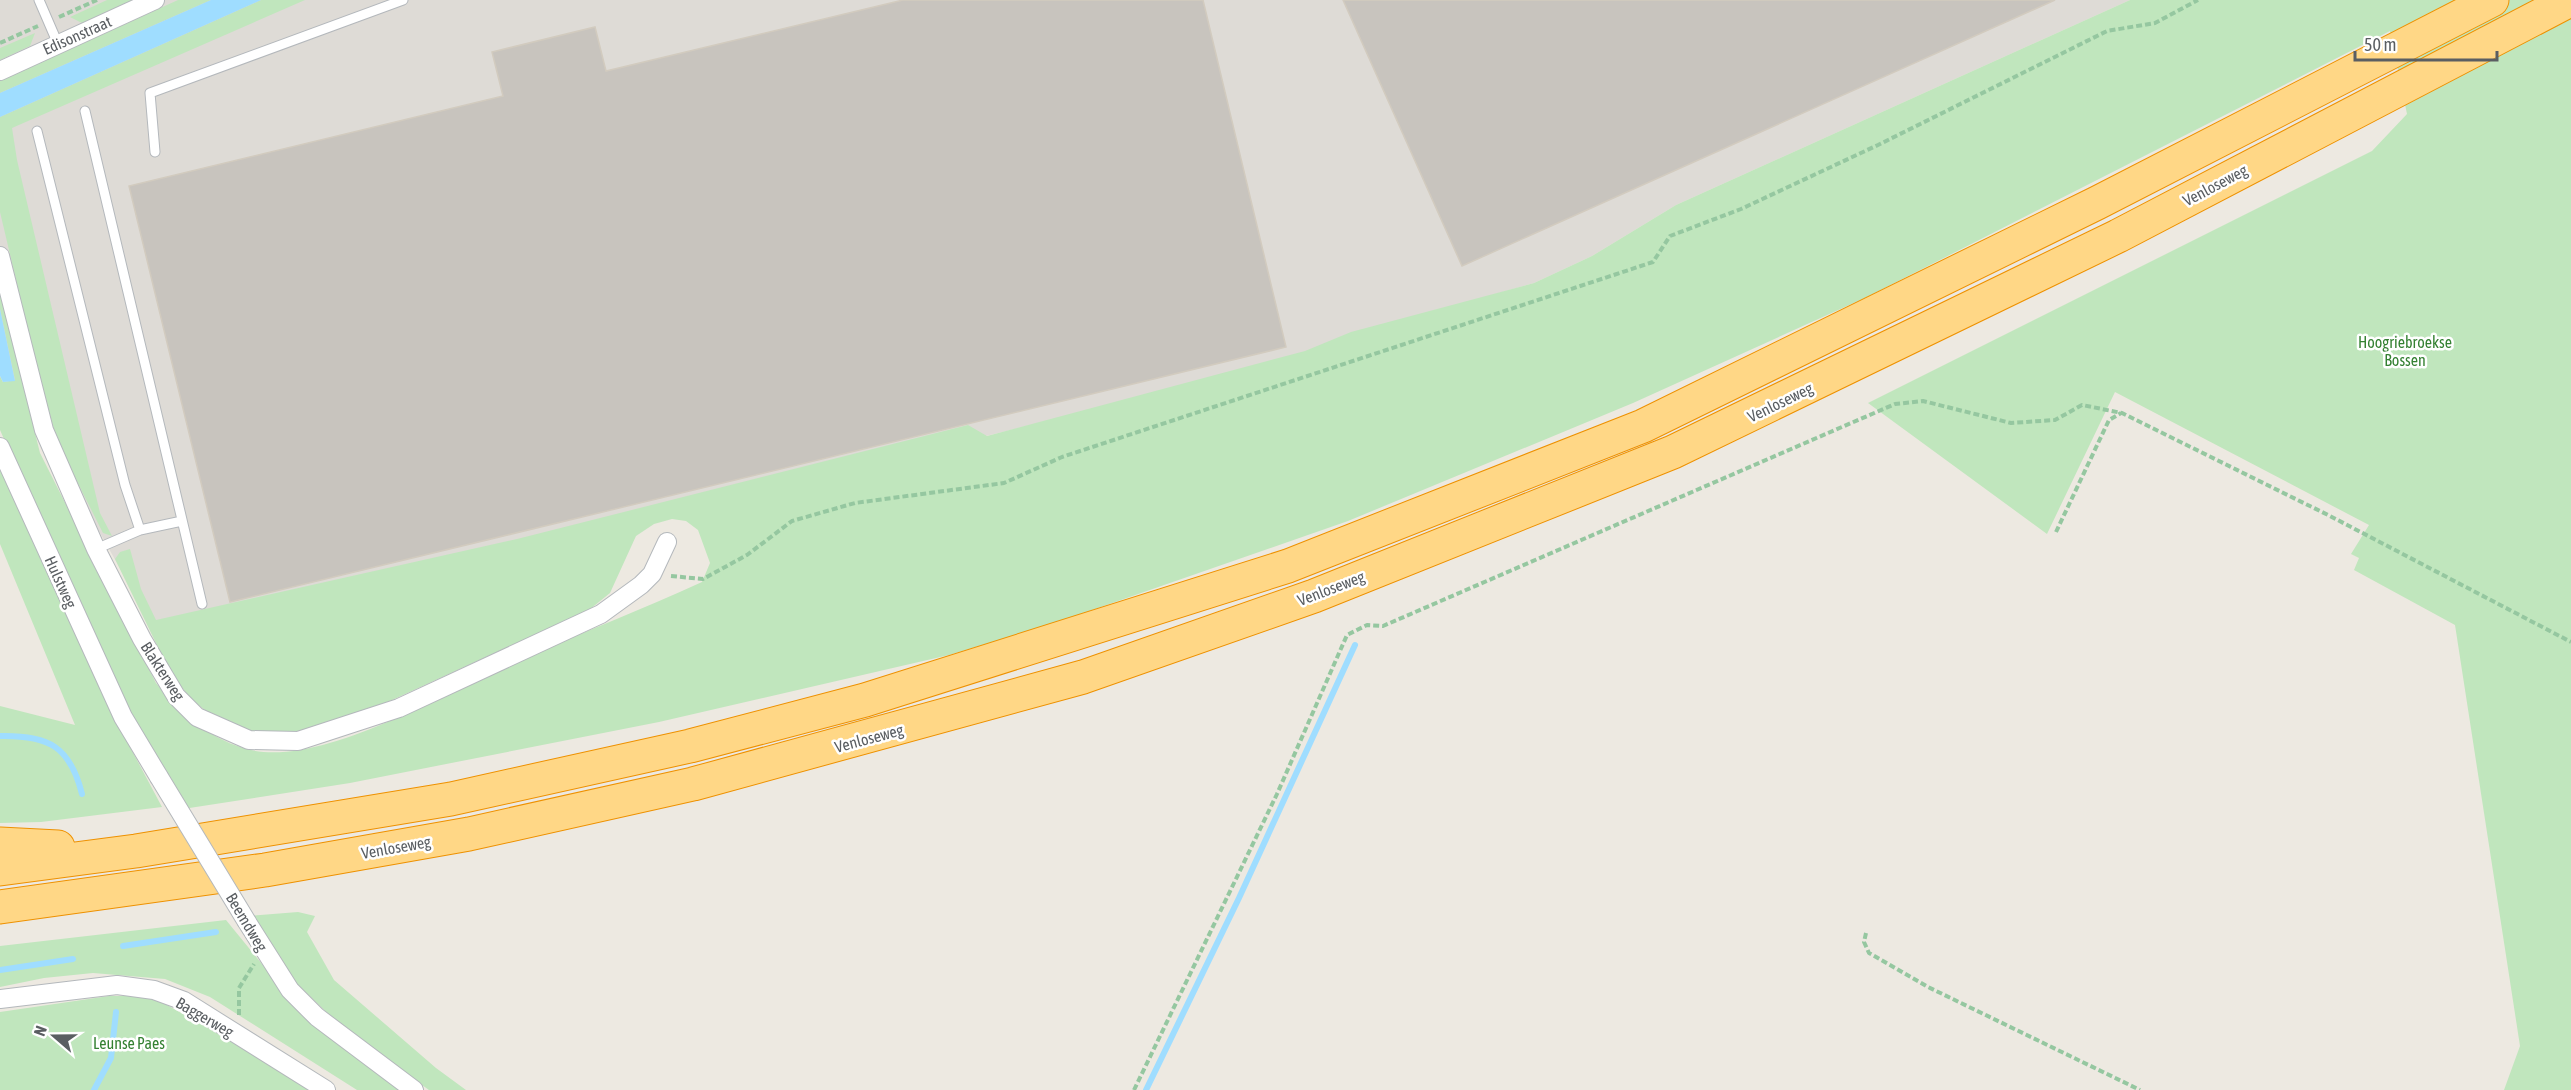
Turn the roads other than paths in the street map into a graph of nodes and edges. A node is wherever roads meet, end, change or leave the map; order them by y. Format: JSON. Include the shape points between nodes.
{"nodes":[{"id":1,"x":39,"y":0,"type":"edge"},
{"id":2,"x":155,"y":0,"type":"edge"},
{"id":3,"x":403,"y":0,"type":"edge"},
{"id":4,"x":2492,"y":0,"type":"edge"},
{"id":5,"x":2570,"y":0,"type":"edge"},
{"id":6,"x":58,"y":44,"type":"junction"},
{"id":7,"x":0,"y":70,"type":"edge"},
{"id":8,"x":85,"y":111,"type":"dead end"},
{"id":9,"x":37,"y":131,"type":"dead end"},
{"id":10,"x":155,"y":152,"type":"dead end"},
{"id":11,"x":0,"y":256,"type":"edge"},
{"id":12,"x":0,"y":447,"type":"edge"},
{"id":13,"x":182,"y":521,"type":"junction"},
{"id":14,"x":140,"y":530,"type":"junction"},
{"id":15,"x":667,"y":542,"type":"dead end"},
{"id":16,"x":96,"y":549,"type":"junction"},
{"id":17,"x":202,"y":604,"type":"dead end"},
{"id":18,"x":123,"y":717,"type":"joint"},
{"id":19,"x":0,"y":844,"type":"edge"},
{"id":20,"x":136,"y":851,"type":"junction"},
{"id":21,"x":0,"y":869,"type":"edge"},
{"id":22,"x":55,"y":900,"type":"junction"},
{"id":23,"x":0,"y":907,"type":"edge"},
{"id":24,"x":0,"y":914,"type":"edge"},
{"id":25,"x":0,"y":999,"type":"edge"},
{"id":26,"x":326,"y":1090,"type":"edge"},
{"id":27,"x":414,"y":1090,"type":"edge"}],
"edges":[{"from":1,"to":6,"type":"lane"},
{"from":2,"to":6,"type":"street","name":"Edisonstraat"},
{"from":3,"to":10,"type":"lane","via":[[150,93]]},
{"from":4,"to":20,"type":"highway","via":[[2087,209],[1643,426],[1288,566],[865,700],[690,746],[451,799]]},
{"from":5,"to":22,"type":"highway","name":"Venloseweg","via":[[2118,236],[1673,453],[1314,596],[1083,677],[693,784],[469,834],[265,870]]},
{"from":6,"to":7,"type":"street","name":"Edisonstraat"},
{"from":8,"to":13,"type":"lane"},
{"from":9,"to":14,"type":"lane","via":[[125,485]]},
{"from":11,"to":16,"type":"street","name":"Blakterweg","via":[[44,430]]},
{"from":12,"to":18,"type":"street","name":"Hulstweg"},
{"from":13,"to":14,"type":"lane"},
{"from":13,"to":17,"type":"lane"},
{"from":14,"to":16,"type":"lane"},
{"from":15,"to":16,"type":"street","name":"Blakterweg","via":[[652,574],[601,614],[399,708],[298,741],[249,740],[197,717],[176,696]]},
{"from":18,"to":27,"type":"street","name":"Beemdweg","bridge":true,"via":[[290,990],[317,1017]]},
{"from":19,"to":20,"type":"highway"},
{"from":20,"to":21,"type":"highway"},
{"from":22,"to":23,"type":"highway","name":"Venloseweg"},
{"from":22,"to":24,"type":"highway"},
{"from":25,"to":26,"type":"street","name":"Baggerweg","via":[[117,985],[154,990],[184,1001]]}]}
